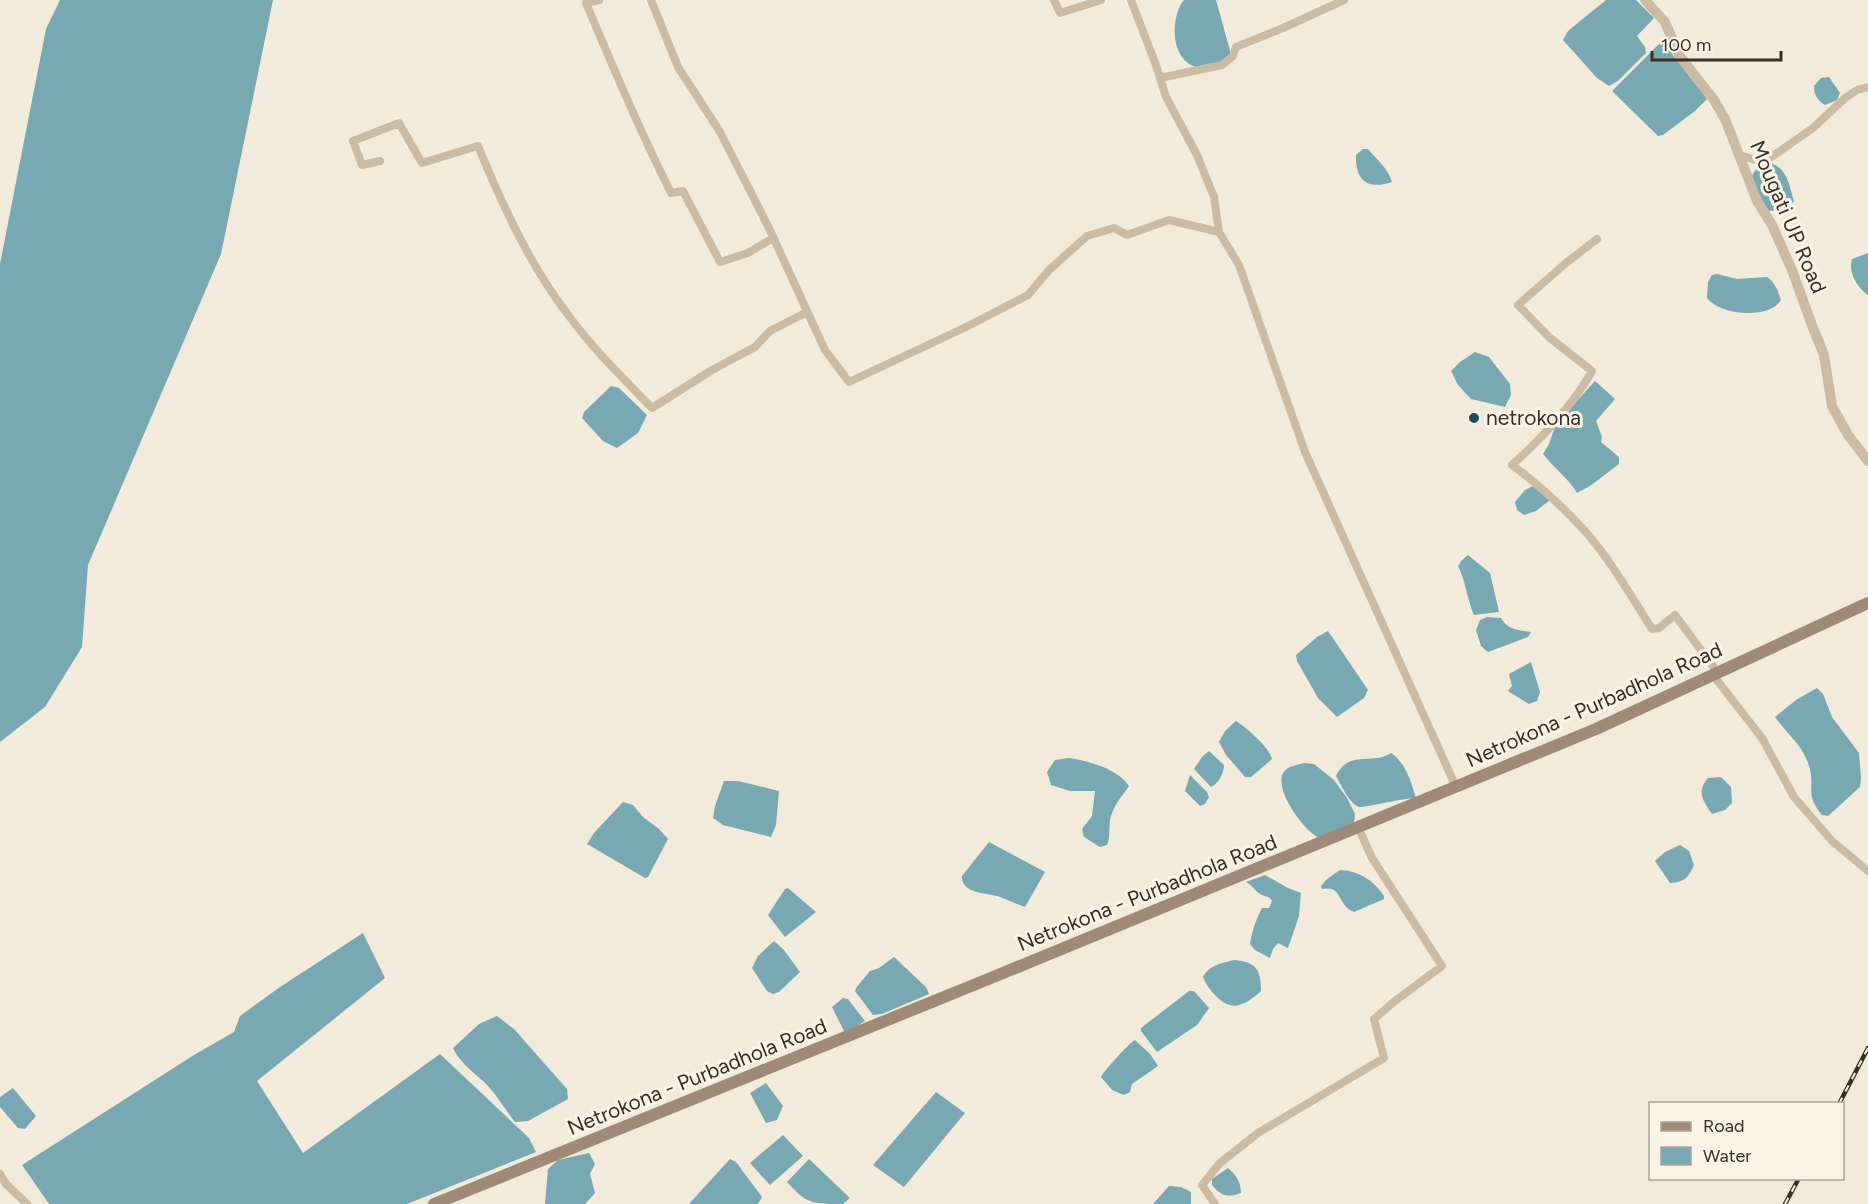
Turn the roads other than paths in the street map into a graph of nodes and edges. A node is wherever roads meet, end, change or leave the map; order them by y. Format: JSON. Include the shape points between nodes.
{"nodes":[{"id":1,"x":599,"y":0,"type":"edge"},
{"id":2,"x":651,"y":0,"type":"edge"},
{"id":3,"x":1053,"y":0,"type":"edge"},
{"id":4,"x":1101,"y":0,"type":"edge"},
{"id":5,"x":1131,"y":0,"type":"edge"},
{"id":6,"x":1344,"y":0,"type":"edge"},
{"id":7,"x":1645,"y":0,"type":"edge"},
{"id":8,"x":1160,"y":78,"type":"junction"},
{"id":9,"x":1868,"y":87,"type":"edge"},
{"id":10,"x":1739,"y":155,"type":"junction"},
{"id":11,"x":380,"y":161,"type":"dead end"},
{"id":12,"x":1219,"y":232,"type":"junction"},
{"id":13,"x":773,"y":238,"type":"junction"},
{"id":14,"x":1597,"y":239,"type":"dead end"},
{"id":15,"x":807,"y":312,"type":"junction"},
{"id":16,"x":1868,"y":461,"type":"edge"},
{"id":17,"x":1868,"y":603,"type":"edge"},
{"id":18,"x":1716,"y":674,"type":"junction"},
{"id":19,"x":1456,"y":787,"type":"junction"},
{"id":20,"x":1358,"y":827,"type":"junction"},
{"id":21,"x":1868,"y":871,"type":"edge"},
{"id":22,"x":0,"y":1174,"type":"edge"},
{"id":23,"x":27,"y":1204,"type":"edge"},
{"id":24,"x":434,"y":1204,"type":"edge"},
{"id":25,"x":1215,"y":1204,"type":"edge"}],
"edges":[{"from":1,"to":13,"type":"street","via":[[586,3],[615,74],[671,193],[683,191],[720,262],[748,253]]},
{"from":2,"to":13,"type":"street","via":[[678,67],[720,132]]},
{"from":3,"to":4,"type":"street","via":[[1060,13]]},
{"from":5,"to":8,"type":"street"},
{"from":6,"to":8,"type":"street","via":[[1236,47],[1233,56],[1222,65]]},
{"from":7,"to":10,"type":"street","name":"Mougati UP Road","via":[[1665,22],[1679,55],[1714,100]]},
{"from":8,"to":12,"type":"street","via":[[1215,197]]},
{"from":9,"to":10,"type":"street","via":[[1845,98],[1813,128],[1770,158],[1756,160]]},
{"from":10,"to":16,"type":"street","name":"Mougati UP Road","via":[[1792,270],[1824,355],[1832,406]]},
{"from":11,"to":15,"type":"street","via":[[362,165],[353,141],[399,123],[422,163],[478,146],[543,277],[569,316],[652,408],[755,347],[770,331]]},
{"from":12,"to":15,"type":"street","via":[[1169,220],[1127,236],[1114,228],[1087,236],[1028,295],[849,382],[825,350]]},
{"from":12,"to":19,"type":"street","via":[[1239,265],[1305,452]]},
{"from":13,"to":15,"type":"street"},
{"from":14,"to":18,"type":"street","via":[[1518,305],[1550,338],[1592,371],[1553,424],[1512,465],[1585,531],[1652,629],[1675,615]]},
{"from":17,"to":18,"type":"main road","name":"Netrokona - Purbadhola Road"},
{"from":18,"to":19,"type":"main road","name":"Netrokona - Purbadhola Road"},
{"from":18,"to":21,"type":"street","via":[[1762,738],[1794,797],[1832,841]]},
{"from":19,"to":20,"type":"main road","name":"Netrokona - Purbadhola Road"},
{"from":20,"to":24,"type":"main road","name":"Netrokona - Purbadhola Road"},
{"from":20,"to":25,"type":"street","via":[[1372,858],[1442,966],[1374,1019],[1383,1058],[1258,1133],[1220,1163],[1202,1185]]},
{"from":22,"to":23,"type":"street"}]}
